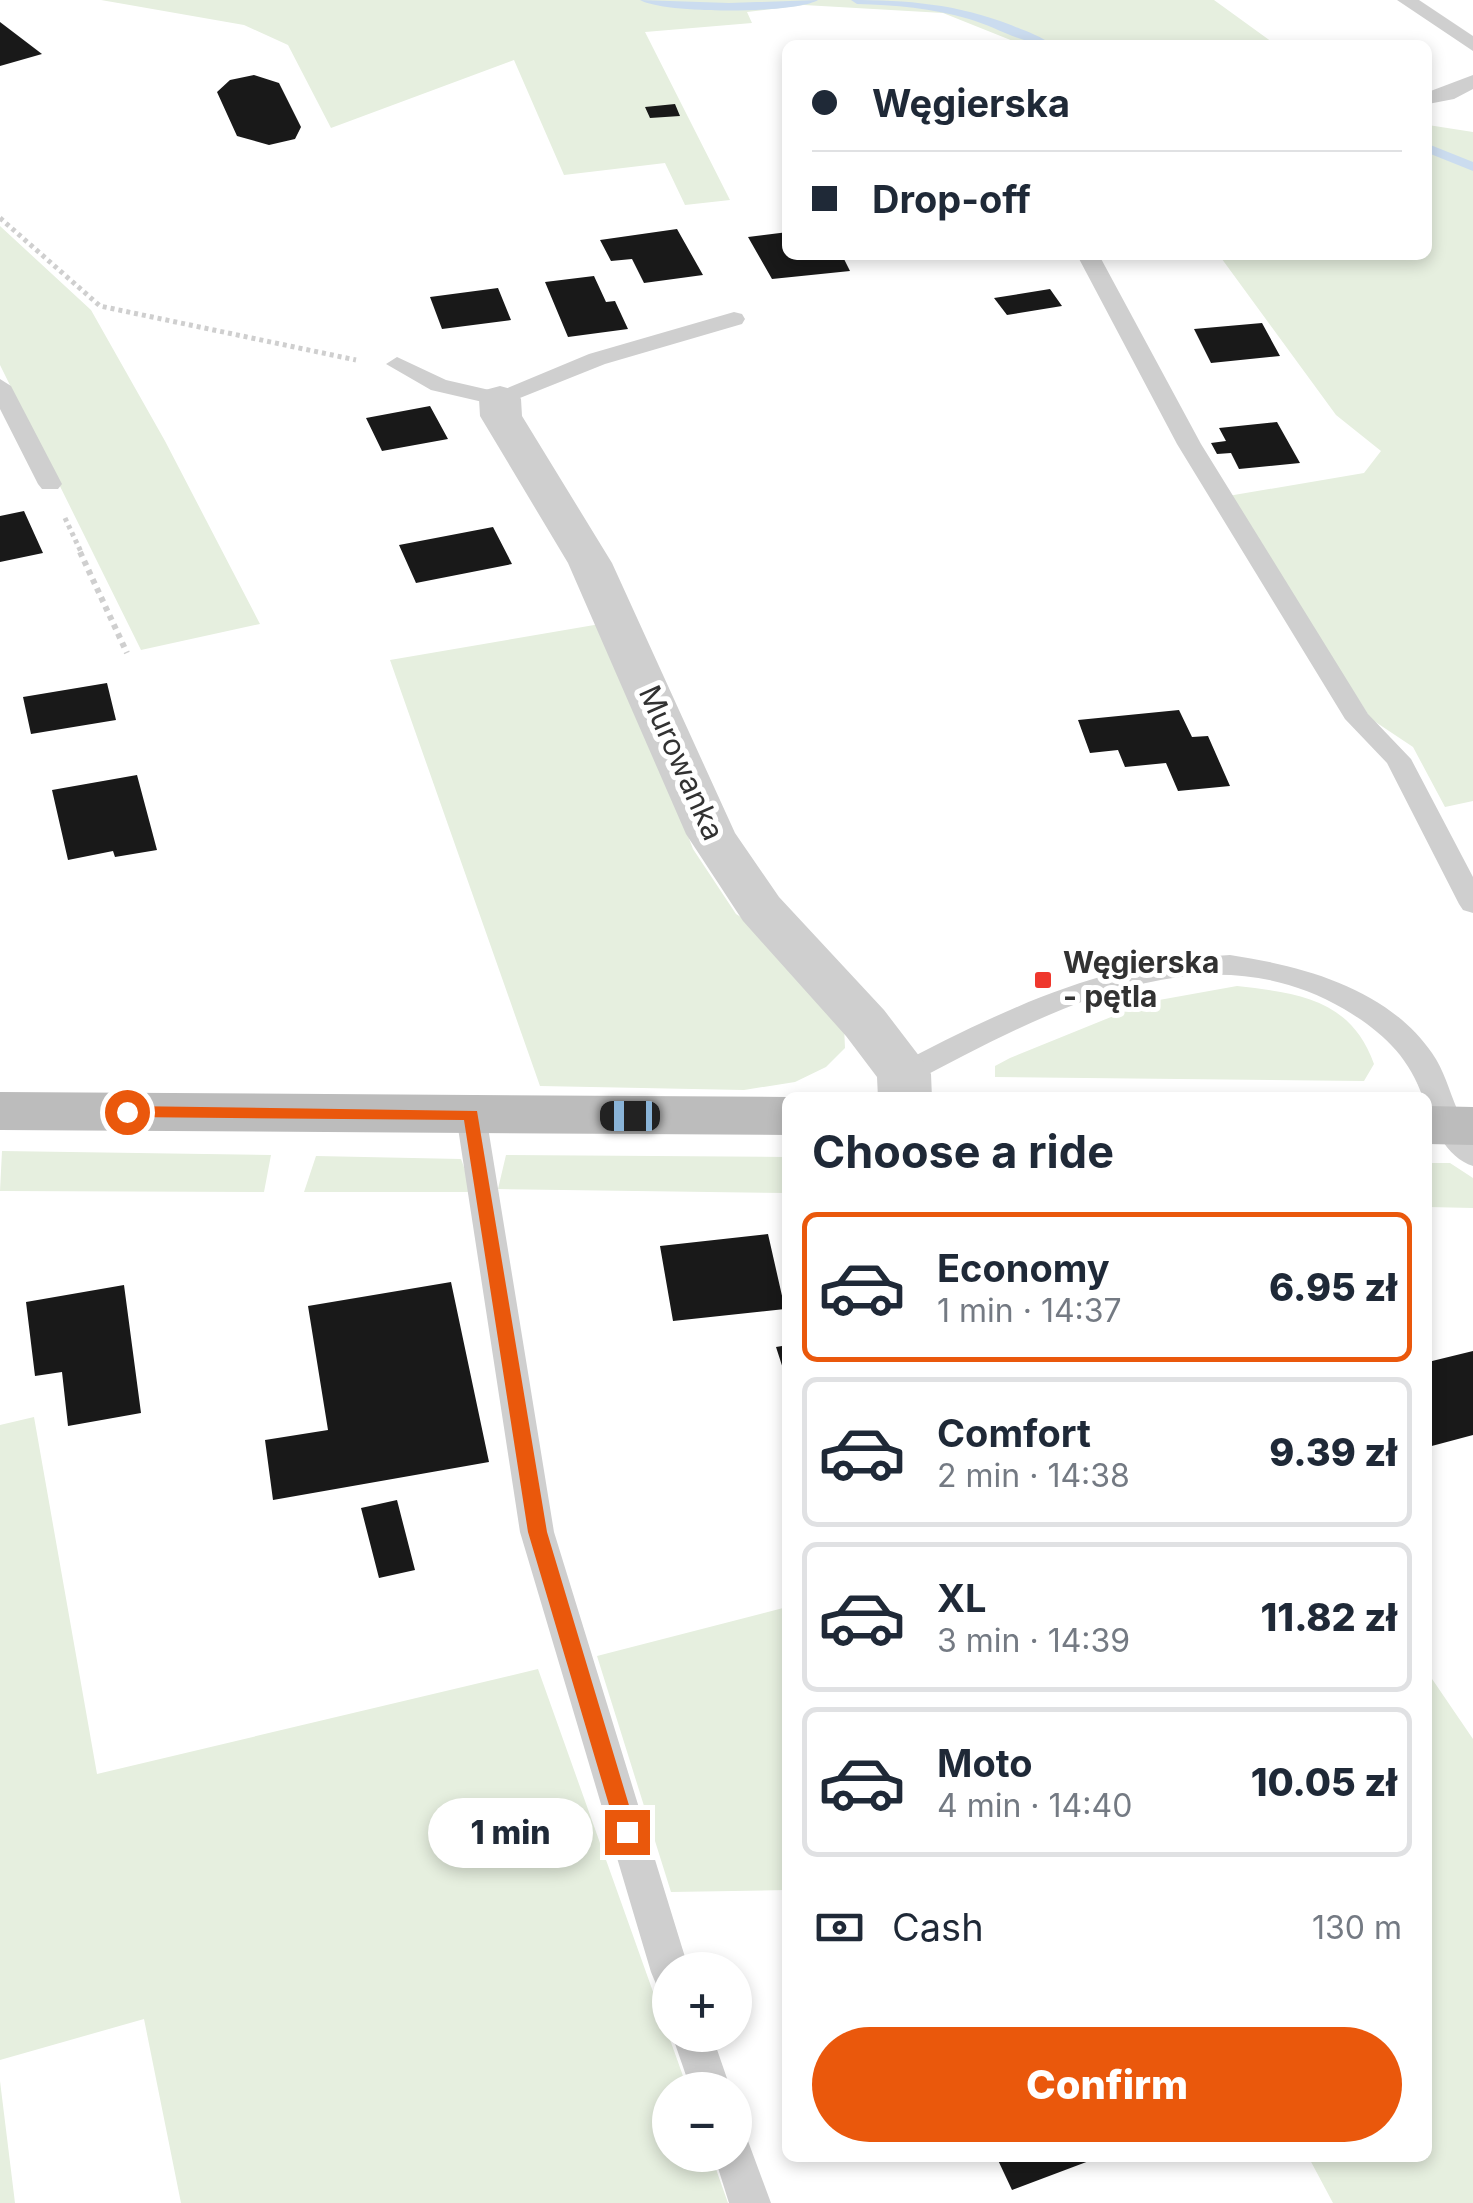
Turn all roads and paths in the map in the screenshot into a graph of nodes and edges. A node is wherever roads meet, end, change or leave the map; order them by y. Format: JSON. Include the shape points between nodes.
{"nodes":[{"id":1,"x":1406,"y":0,"type":"edge"},
{"id":2,"x":1473,"y":45,"type":"edge"},
{"id":3,"x":1473,"y":82,"type":"edge"},
{"id":4,"x":1432,"y":98,"type":"edge"},
{"id":5,"x":0,"y":218,"type":"edge"},
{"id":6,"x":1091,"y":260,"type":"edge"},
{"id":7,"x":734,"y":319,"type":"dead end"},
{"id":8,"x":398,"y":364,"type":"joint"},
{"id":9,"x":0,"y":386,"type":"edge"},
{"id":10,"x":500,"y":398,"type":"junction"},
{"id":11,"x":50,"y":484,"type":"joint"},
{"id":12,"x":127,"y":653,"type":"dead end"},
{"id":13,"x":1473,"y":904,"type":"edge"},
{"id":14,"x":905,"y":1086,"type":"edge"},
{"id":15,"x":0,"y":1111,"type":"edge"},
{"id":16,"x":472,"y":1115,"type":"junction"},
{"id":17,"x":782,"y":1116,"type":"edge"},
{"id":18,"x":1456,"y":1133,"type":"edge"},
{"id":19,"x":664,"y":1952,"type":"edge"},
{"id":20,"x":740,"y":2172,"type":"edge"},
{"id":21,"x":750,"y":2203,"type":"edge"}],
"edges":[{"from":1,"to":2,"type":"lane"},
{"from":3,"to":4,"type":"lane"},
{"from":5,"to":8,"type":"path","via":[[100,306],[351,360]]},
{"from":6,"to":13,"type":"lane","via":[[1189,444],[1308,638],[1358,719],[1398,758]]},
{"from":7,"to":10,"type":"lane","via":[[597,359]]},
{"from":8,"to":10,"type":"lane","via":[[439,385]]},
{"from":9,"to":11,"type":"lane"},
{"from":10,"to":14,"type":"street","name":"Murowanka","via":[[501,416],[590,562],[711,834],[761,909],[865,1023]]},
{"from":11,"to":12,"type":"path"},
{"from":14,"to":18,"type":"lane","via":[[1019,1014],[1124,975],[1228,962],[1312,978],[1375,1013],[1421,1058]]},
{"from":15,"to":16,"type":"main road"},
{"from":16,"to":17,"type":"main road"},
{"from":16,"to":19,"type":"lane","via":[[537,1532]]},
{"from":20,"to":21,"type":"lane"}]}
